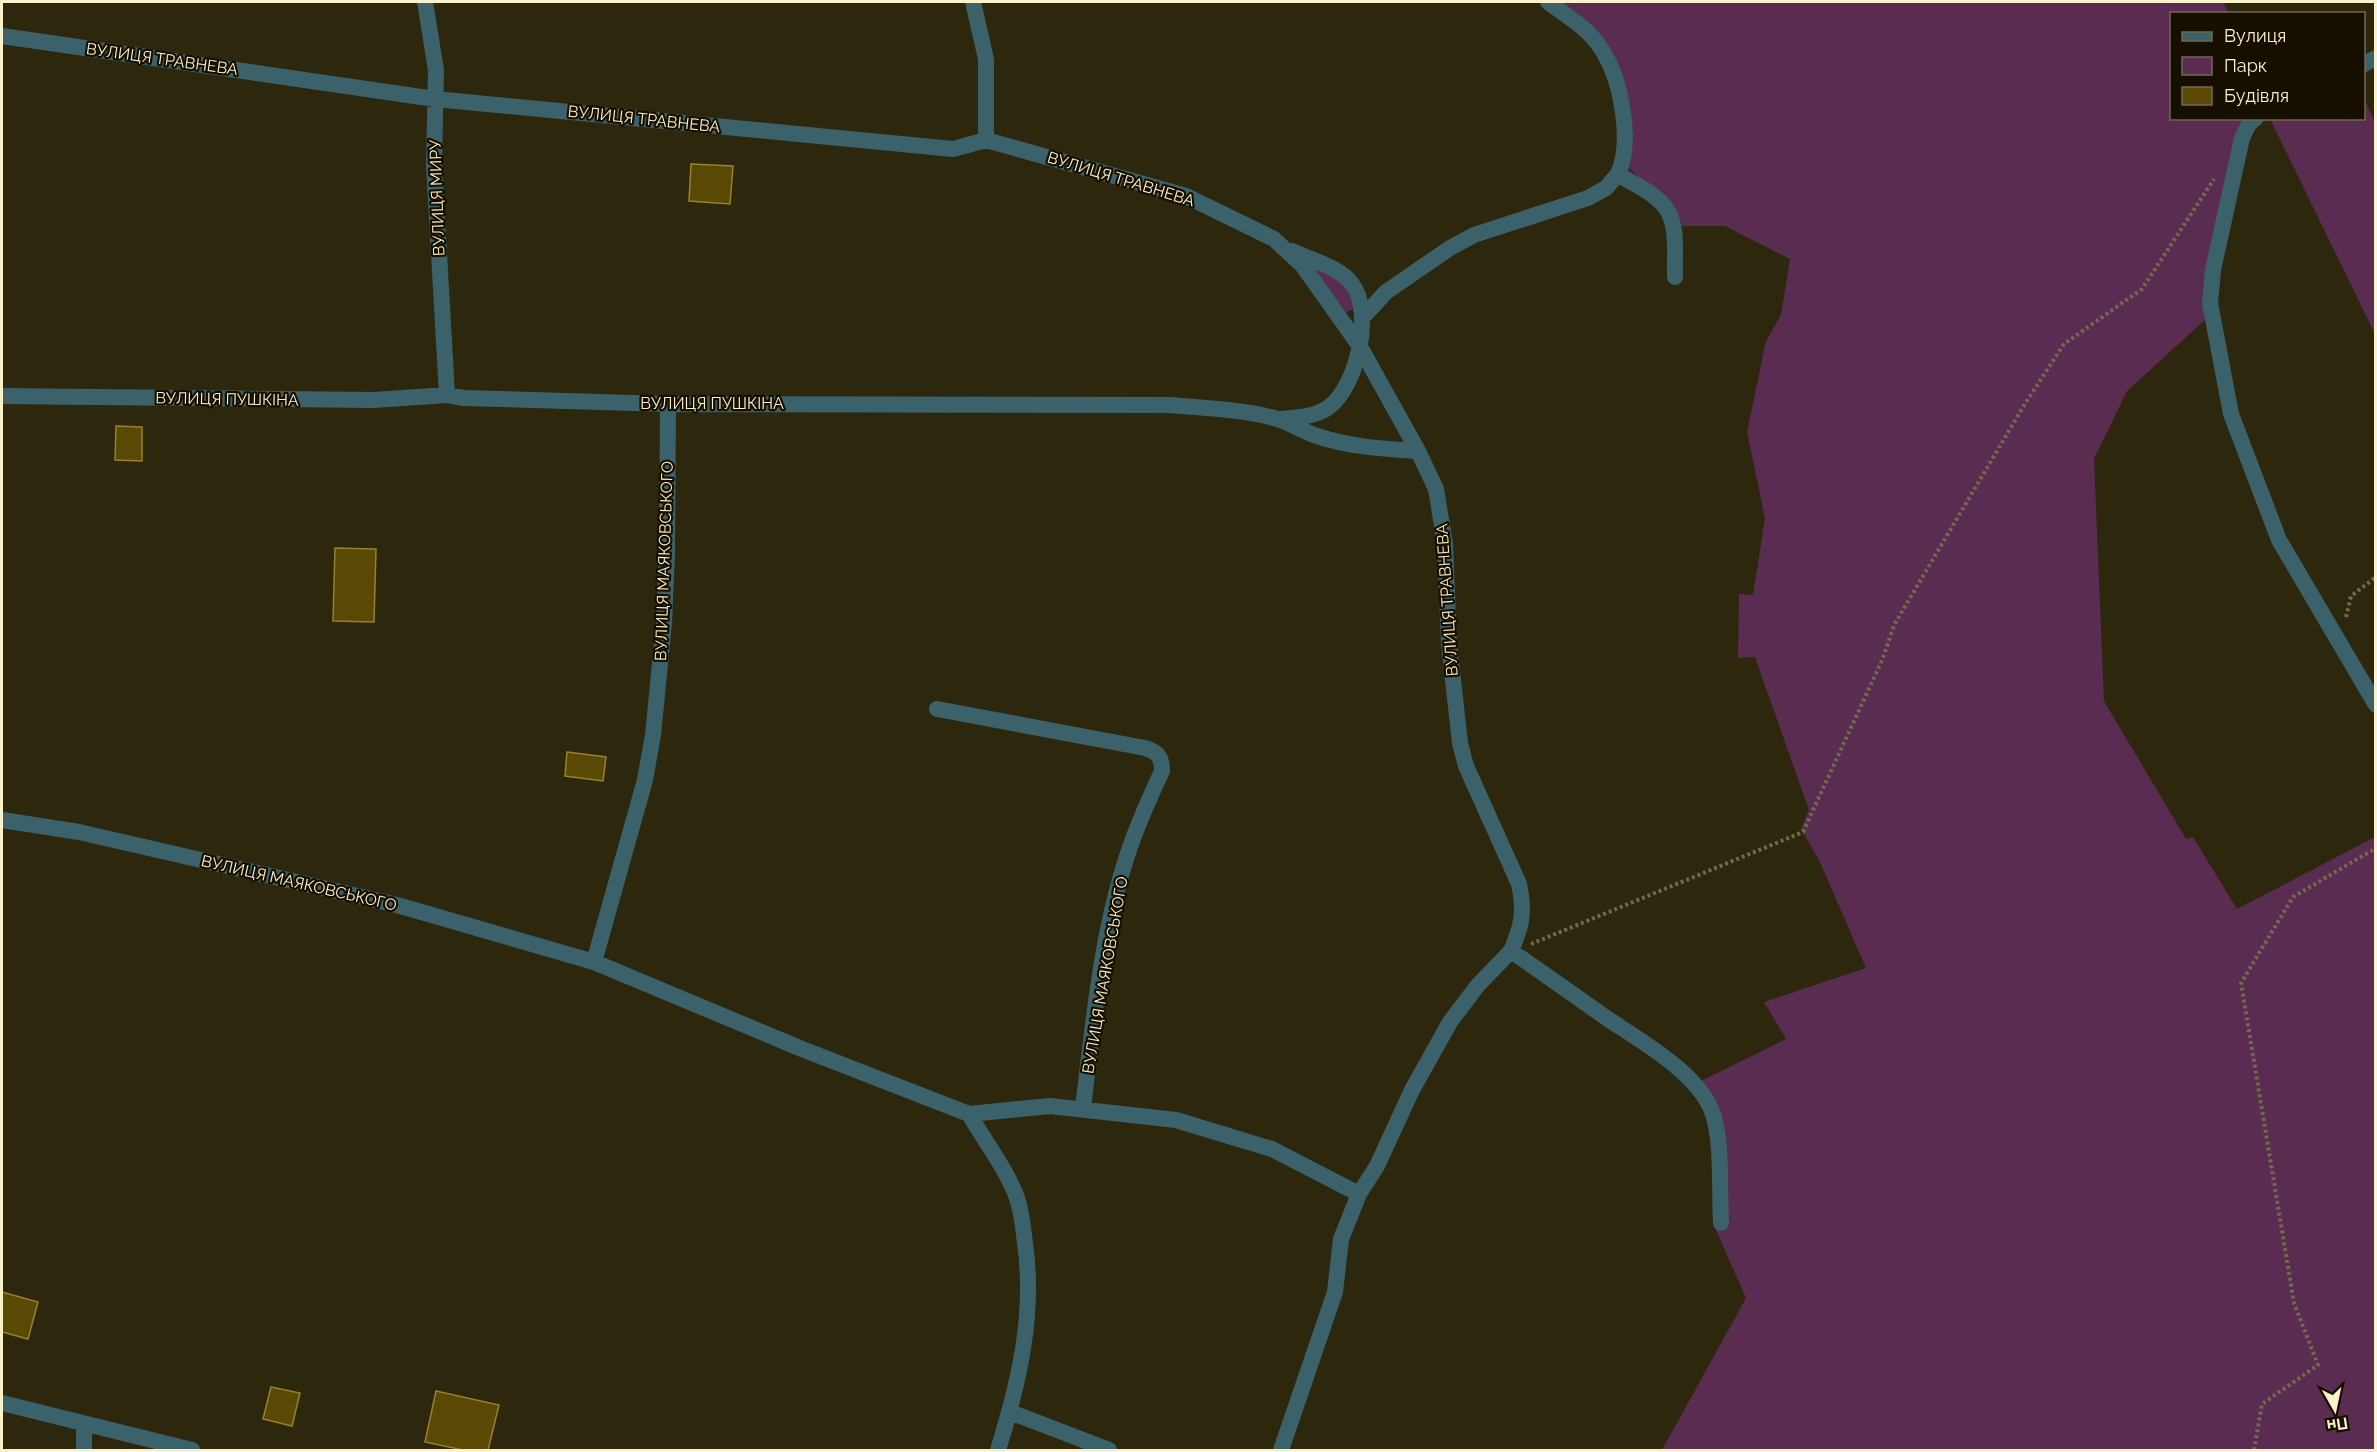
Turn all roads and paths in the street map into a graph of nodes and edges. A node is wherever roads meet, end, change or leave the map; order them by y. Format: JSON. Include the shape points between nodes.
{"nodes":[{"id":1,"x":425,"y":2,"type":"edge"},
{"id":2,"x":973,"y":2,"type":"edge"},
{"id":3,"x":1548,"y":2,"type":"edge"},
{"id":4,"x":2,"y":36,"type":"edge"},
{"id":5,"x":435,"y":99,"type":"junction"},
{"id":6,"x":2254,"y":120,"type":"edge"},
{"id":7,"x":986,"y":140,"type":"junction"},
{"id":8,"x":2218,"y":172,"type":"dead end"},
{"id":9,"x":1618,"y":174,"type":"junction"},
{"id":10,"x":1286,"y":249,"type":"junction"},
{"id":11,"x":1675,"y":276,"type":"dead end"},
{"id":12,"x":1363,"y":317,"type":"junction"},
{"id":13,"x":1359,"y":345,"type":"junction"},
{"id":14,"x":447,"y":395,"type":"junction"},
{"id":15,"x":2,"y":396,"type":"edge"},
{"id":16,"x":668,"y":404,"type":"junction"},
{"id":17,"x":1280,"y":420,"type":"junction"},
{"id":18,"x":1418,"y":451,"type":"junction"},
{"id":19,"x":2376,"y":577,"type":"edge"},
{"id":20,"x":2340,"y":648,"type":"junction"},
{"id":21,"x":2376,"y":705,"type":"edge"},
{"id":22,"x":937,"y":709,"type":"dead end"},
{"id":23,"x":2,"y":820,"type":"edge"},
{"id":24,"x":2376,"y":848,"type":"edge"},
{"id":25,"x":1511,"y":951,"type":"junction"},
{"id":26,"x":594,"y":962,"type":"junction"},
{"id":27,"x":1083,"y":1108,"type":"junction"},
{"id":28,"x":969,"y":1114,"type":"junction"},
{"id":29,"x":1359,"y":1194,"type":"junction"},
{"id":30,"x":1721,"y":1223,"type":"dead end"},
{"id":31,"x":2,"y":1403,"type":"edge"},
{"id":32,"x":1010,"y":1412,"type":"junction"},
{"id":33,"x":84,"y":1425,"type":"junction"},
{"id":34,"x":84,"y":1450,"type":"edge"},
{"id":35,"x":192,"y":1450,"type":"edge"},
{"id":36,"x":998,"y":1450,"type":"edge"},
{"id":37,"x":1109,"y":1450,"type":"edge"},
{"id":38,"x":1281,"y":1450,"type":"edge"},
{"id":39,"x":2254,"y":1450,"type":"edge"}],
"edges":[{"from":1,"to":5,"type":"street","name":"ВУЛИЦЯ МИРУ","via":[[436,70]]},
{"from":2,"to":7,"type":"street","via":[[986,59]]},
{"from":3,"to":9,"type":"street","via":[[1588,33],[1611,67],[1621,99],[1626,149]]},
{"from":4,"to":5,"type":"street","name":"ВУЛИЦЯ ТРАВНЕВА"},
{"from":5,"to":7,"type":"street","name":"ВУЛИЦЯ ТРАВНЕВА","via":[[953,149]]},
{"from":5,"to":14,"type":"street","name":"ВУЛИЦЯ МИРУ","via":[[434,165]]},
{"from":6,"to":20,"type":"street","via":[[2242,138],[2213,270],[2212,322],[2231,414],[2256,483],[2279,540]]},
{"from":7,"to":10,"type":"street","name":"ВУЛИЦЯ ТРАВНЕВА","via":[[1186,196],[1274,239]]},
{"from":8,"to":25,"type":"path","via":[[2142,289],[2064,344],[2023,407],[1894,625],[1883,658],[1803,832]]},
{"from":9,"to":11,"type":"street","via":[[1665,207],[1674,230]]},
{"from":9,"to":12,"type":"street","via":[[1606,188],[1588,198],[1474,235],[1450,248],[1386,292]]},
{"from":10,"to":12,"type":"street","via":[[1342,274],[1353,285]]},
{"from":10,"to":13,"type":"street","name":"ВУЛИЦЯ ТРАВНЕВА","via":[[1303,266]]},
{"from":12,"to":13,"type":"street"},
{"from":13,"to":17,"type":"street","via":[[1353,373],[1330,406],[1315,415]]},
{"from":13,"to":18,"type":"street","name":"ВУЛИЦЯ ТРАВНЕВА"},
{"from":14,"to":15,"type":"street","name":"ВУЛИЦЯ ПУШКІНА","via":[[374,400]]},
{"from":14,"to":16,"type":"street","name":"ВУЛИЦЯ ПУШКІНА"},
{"from":16,"to":17,"type":"street","name":"ВУЛИЦЯ ПУШКІНА","via":[[1169,405],[1234,410]]},
{"from":16,"to":26,"type":"street","name":"ВУЛИЦЯ МАЯКОВСЬКОГО","via":[[665,611],[653,735],[645,780]]},
{"from":17,"to":18,"type":"street","name":"ВУЛИЦЯ ПУШКІНА","via":[[1341,444]]},
{"from":18,"to":25,"type":"street","name":"ВУЛИЦЯ ТРАВНЕВА","via":[[1436,489],[1445,544],[1449,644],[1460,742],[1466,766],[1519,884],[1522,900],[1522,926]]},
{"from":19,"to":20,"type":"path","via":[[2350,596]]},
{"from":20,"to":21,"type":"street"},
{"from":22,"to":27,"type":"street","name":"ВУЛИЦЯ МАЯКОВСЬКОГО","via":[[1145,748],[1156,752],[1162,761],[1162,771],[1118,887]]},
{"from":23,"to":26,"type":"street","name":"ВУЛИЦЯ МАЯКОВСЬКОГО","via":[[79,832],[397,905]]},
{"from":24,"to":39,"type":"path","via":[[2293,897],[2241,983],[2294,1303],[2318,1365],[2262,1404]]},
{"from":25,"to":29,"type":"street","via":[[1450,1022]]},
{"from":25,"to":30,"type":"street","via":[[1644,1043],[1704,1095],[1716,1130]]},
{"from":26,"to":28,"type":"street","name":"ВУЛИЦЯ МАЯКОВСЬКОГО"},
{"from":27,"to":28,"type":"street","name":"ВУЛИЦЯ МАЯКОВСЬКОГО","via":[[1050,1106]]},
{"from":27,"to":29,"type":"street","name":"ВУЛИЦЯ МАЯКОВСЬКОГО","via":[[1176,1120],[1226,1133],[1272,1149]]},
{"from":28,"to":32,"type":"street","via":[[1016,1196],[1023,1226],[1029,1308]]},
{"from":29,"to":38,"type":"street","via":[[1341,1239],[1335,1292]]},
{"from":31,"to":33,"type":"street"},
{"from":32,"to":36,"type":"street"},
{"from":32,"to":37,"type":"street"},
{"from":33,"to":34,"type":"street"},
{"from":33,"to":35,"type":"street"}]}
